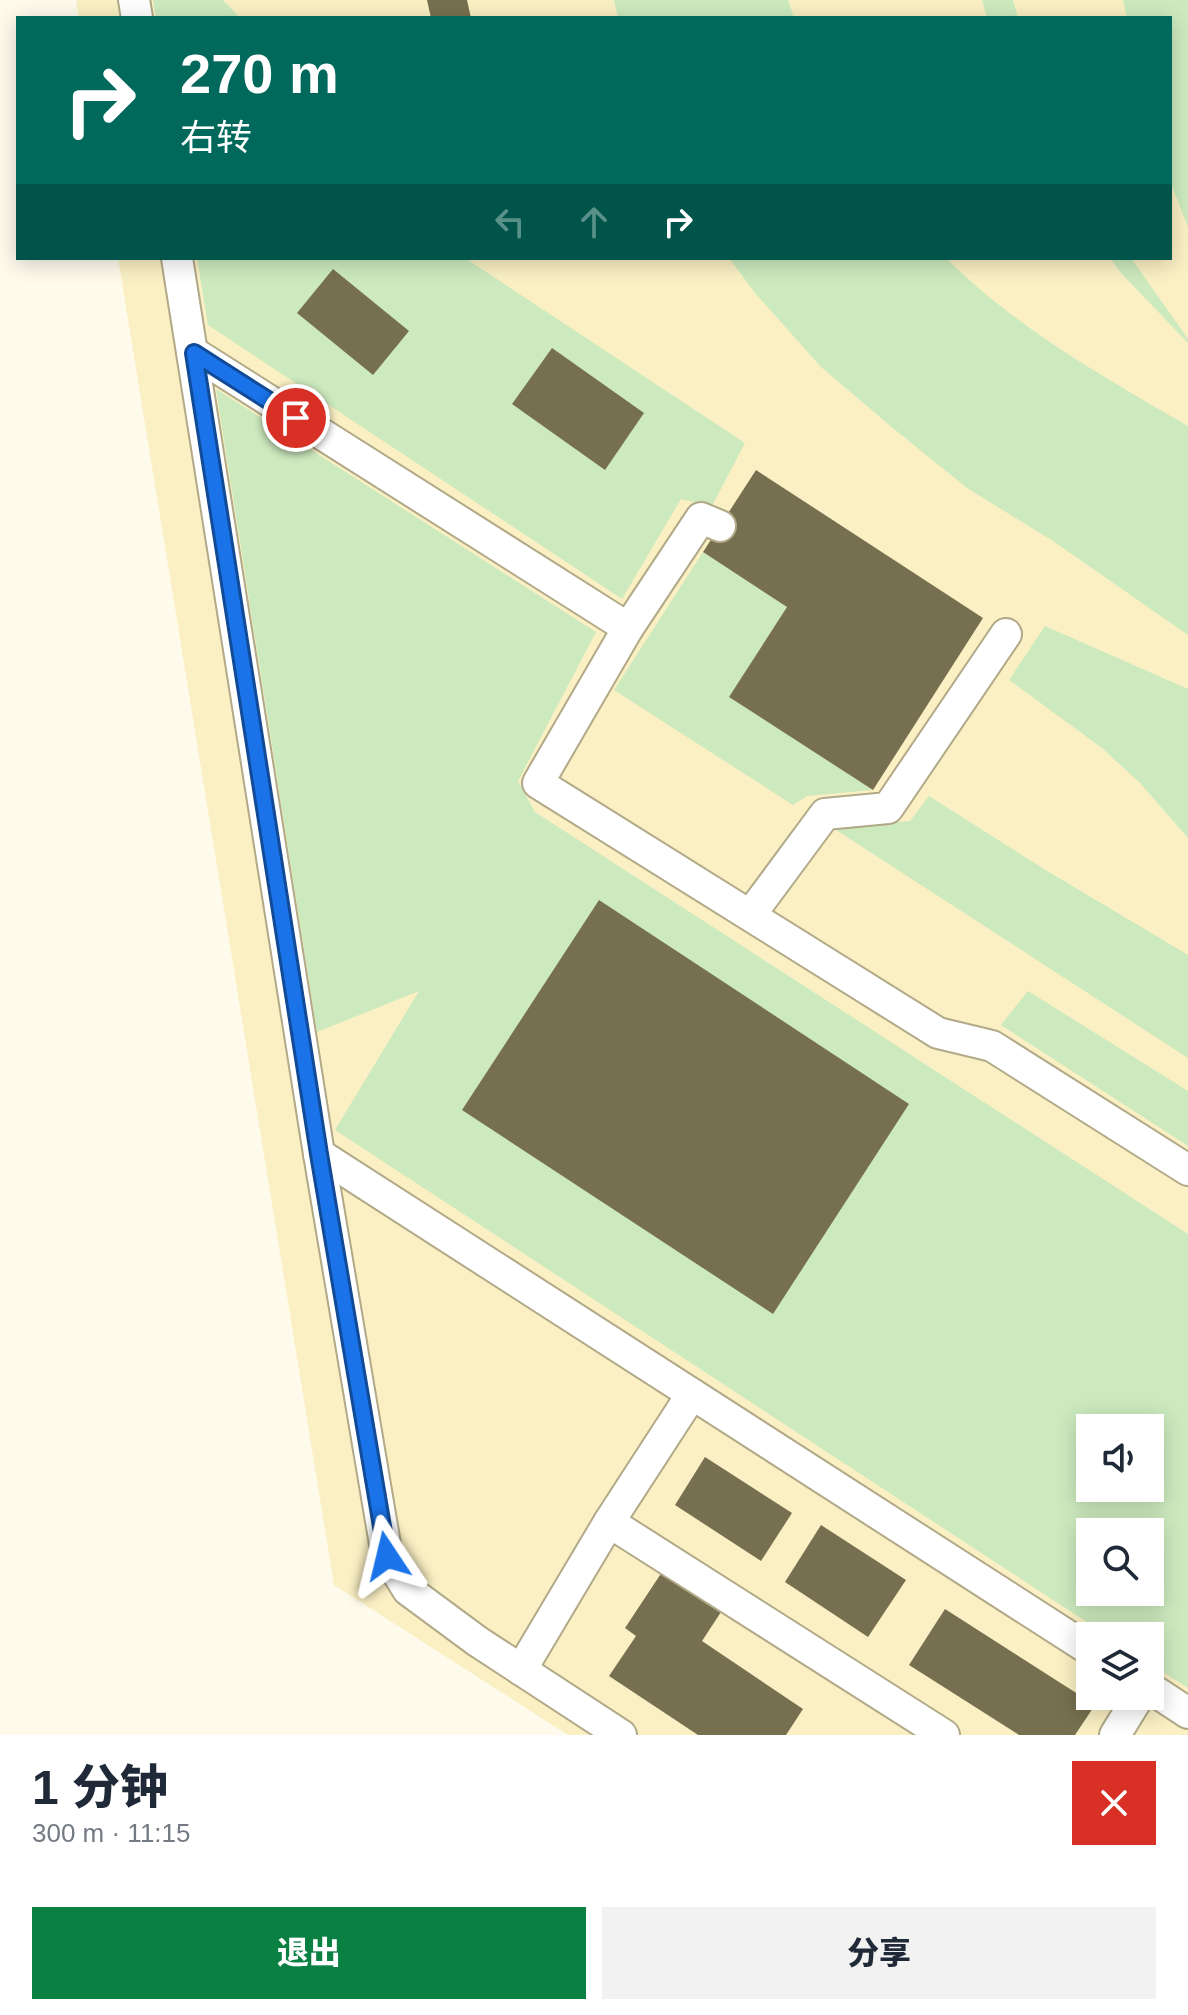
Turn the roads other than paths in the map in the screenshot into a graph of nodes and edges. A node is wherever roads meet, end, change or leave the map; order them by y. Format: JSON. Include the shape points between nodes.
{"nodes":[{"id":1,"x":177,"y":260,"type":"edge"},
{"id":2,"x":194,"y":353,"type":"junction"},
{"id":3,"x":720,"y":526,"type":"dead end"},
{"id":4,"x":628,"y":628,"type":"junction"},
{"id":5,"x":1006,"y":634,"type":"dead end"},
{"id":6,"x":751,"y":914,"type":"junction"},
{"id":7,"x":319,"y":1154,"type":"junction"},
{"id":8,"x":1188,"y":1170,"type":"edge"},
{"id":9,"x":692,"y":1394,"type":"junction"},
{"id":10,"x":609,"y":1522,"type":"junction"},
{"id":11,"x":1076,"y":1641,"type":"edge"},
{"id":12,"x":521,"y":1670,"type":"junction"},
{"id":13,"x":1164,"y":1697,"type":"edge"},
{"id":14,"x":1130,"y":1710,"type":"edge"},
{"id":15,"x":1188,"y":1713,"type":"edge"},
{"id":16,"x":621,"y":1735,"type":"edge"},
{"id":17,"x":944,"y":1735,"type":"edge"},
{"id":18,"x":1115,"y":1735,"type":"edge"}],
"edges":[{"from":1,"to":2,"type":"lane"},
{"from":2,"to":4,"type":"lane"},
{"from":2,"to":7,"type":"lane"},
{"from":3,"to":4,"type":"lane","via":[[701,518]]},
{"from":4,"to":6,"type":"lane","via":[[538,783]]},
{"from":5,"to":6,"type":"lane","via":[[888,808],[825,814]]},
{"from":6,"to":8,"type":"lane","via":[[938,1033],[992,1046]]},
{"from":7,"to":9,"type":"lane"},
{"from":7,"to":12,"type":"lane","via":[[387,1556],[408,1590]]},
{"from":9,"to":10,"type":"lane"},
{"from":9,"to":11,"type":"lane"},
{"from":10,"to":12,"type":"lane"},
{"from":10,"to":17,"type":"lane"},
{"from":12,"to":16,"type":"lane"},
{"from":13,"to":15,"type":"lane"},
{"from":14,"to":18,"type":"lane"}]}
